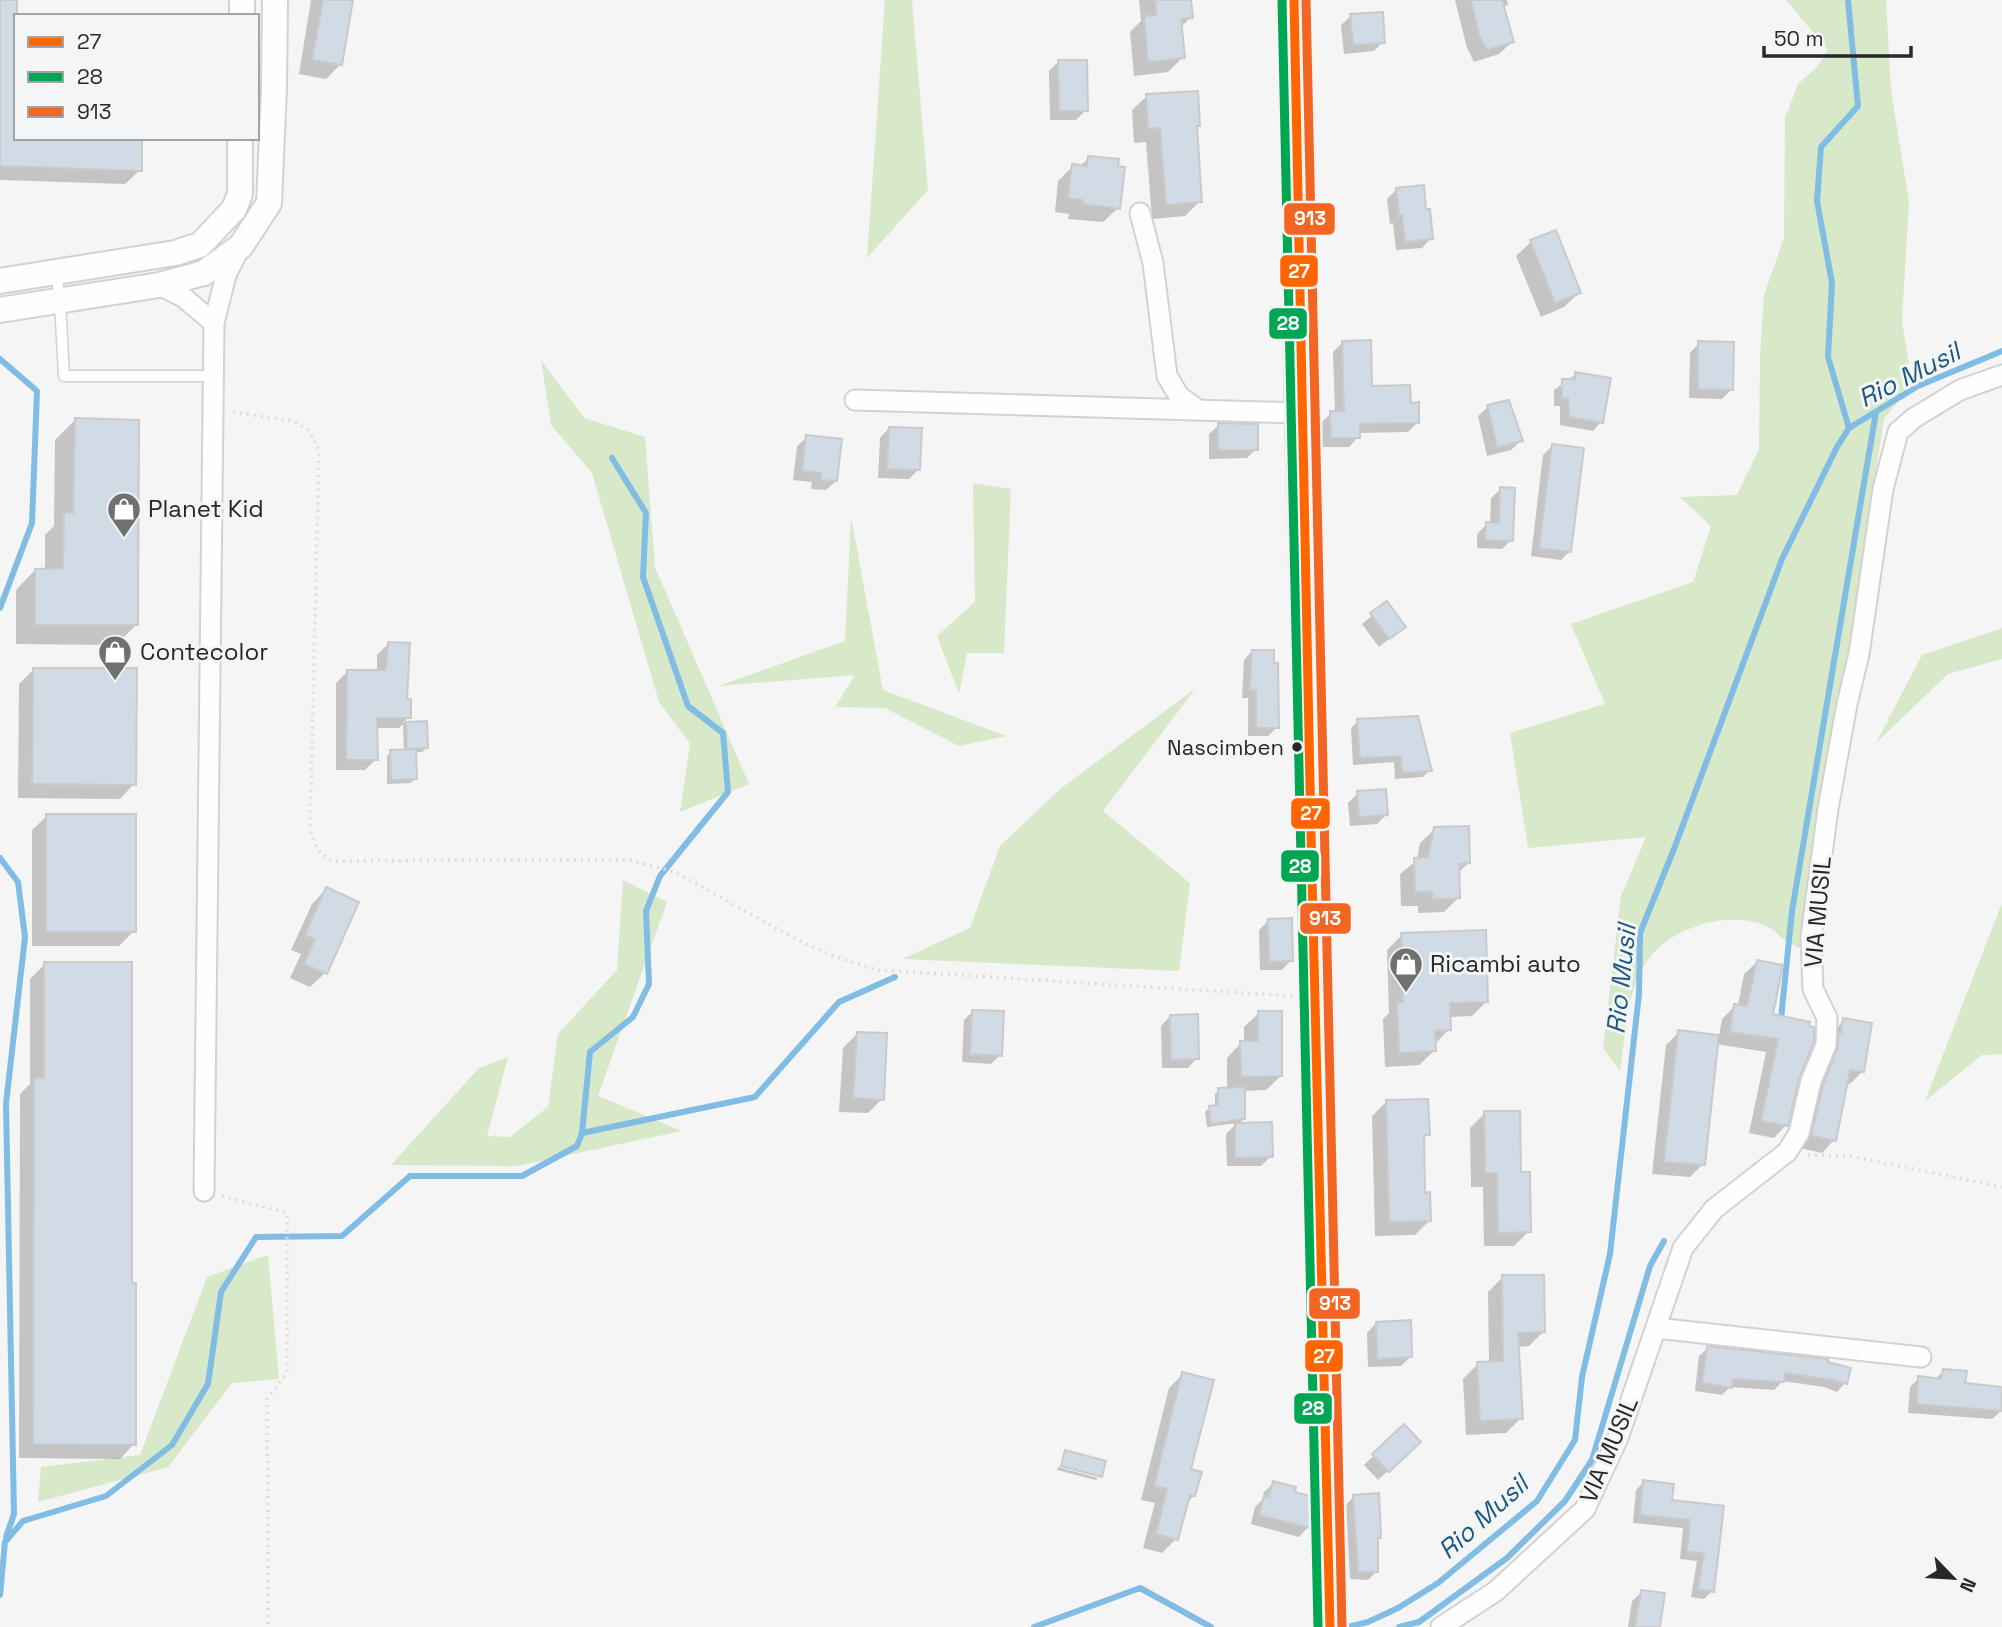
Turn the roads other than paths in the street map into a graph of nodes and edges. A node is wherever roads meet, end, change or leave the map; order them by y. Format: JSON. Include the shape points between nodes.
{"nodes":[{"id":1,"x":275,"y":0,"type":"edge"},
{"id":2,"x":1294,"y":0,"type":"edge"},
{"id":3,"x":240,"y":140,"type":"edge"},
{"id":4,"x":1140,"y":213,"type":"dead end"},
{"id":5,"x":240,"y":246,"type":"junction"},
{"id":6,"x":56,"y":272,"type":"junction"},
{"id":7,"x":0,"y":281,"type":"edge"},
{"id":8,"x":159,"y":285,"type":"junction"},
{"id":9,"x":60,"y":302,"type":"junction"},
{"id":10,"x":0,"y":310,"type":"edge"},
{"id":11,"x":214,"y":323,"type":"junction"},
{"id":12,"x":2002,"y":375,"type":"edge"},
{"id":13,"x":214,"y":376,"type":"junction"},
{"id":14,"x":855,"y":400,"type":"dead end"},
{"id":15,"x":1198,"y":410,"type":"junction"},
{"id":16,"x":1300,"y":413,"type":"junction"},
{"id":17,"x":204,"y":1191,"type":"road end"},
{"id":18,"x":1656,"y":1328,"type":"junction"},
{"id":19,"x":1921,"y":1357,"type":"dead end"},
{"id":20,"x":1330,"y":1625,"type":"edge"},
{"id":21,"x":1441,"y":1627,"type":"edge"}],
"edges":[{"from":1,"to":5,"type":"street","via":[[269,203]]},
{"from":2,"to":16,"type":"main road"},
{"from":3,"to":6,"type":"street","via":[[240,194],[234,209],[200,245]]},
{"from":4,"to":15,"type":"street","via":[[1153,263],[1167,376],[1179,396]]},
{"from":5,"to":8,"type":"street","via":[[204,272]]},
{"from":5,"to":11,"type":"street","via":[[226,275]]},
{"from":6,"to":7,"type":"street"},
{"from":6,"to":9,"type":"lane"},
{"from":8,"to":9,"type":"street"},
{"from":8,"to":11,"type":"street","via":[[183,297]]},
{"from":9,"to":10,"type":"street"},
{"from":9,"to":13,"type":"lane","via":[[64,376]]},
{"from":11,"to":13,"type":"street"},
{"from":12,"to":18,"type":"street","name":"VIA MUSIL","via":[[1960,390],[1898,432],[1883,489],[1859,654],[1830,796],[1811,937],[1813,989],[1826,1018],[1826,1045],[1811,1081],[1799,1133],[1787,1152],[1714,1209],[1683,1248]]},
{"from":13,"to":17,"type":"street"},
{"from":14,"to":15,"type":"street"},
{"from":15,"to":16,"type":"street"},
{"from":16,"to":20,"type":"main road"},
{"from":18,"to":19,"type":"street"},
{"from":18,"to":21,"type":"street","name":"VIA MUSIL","via":[[1618,1438],[1585,1509],[1496,1591]]}]}
